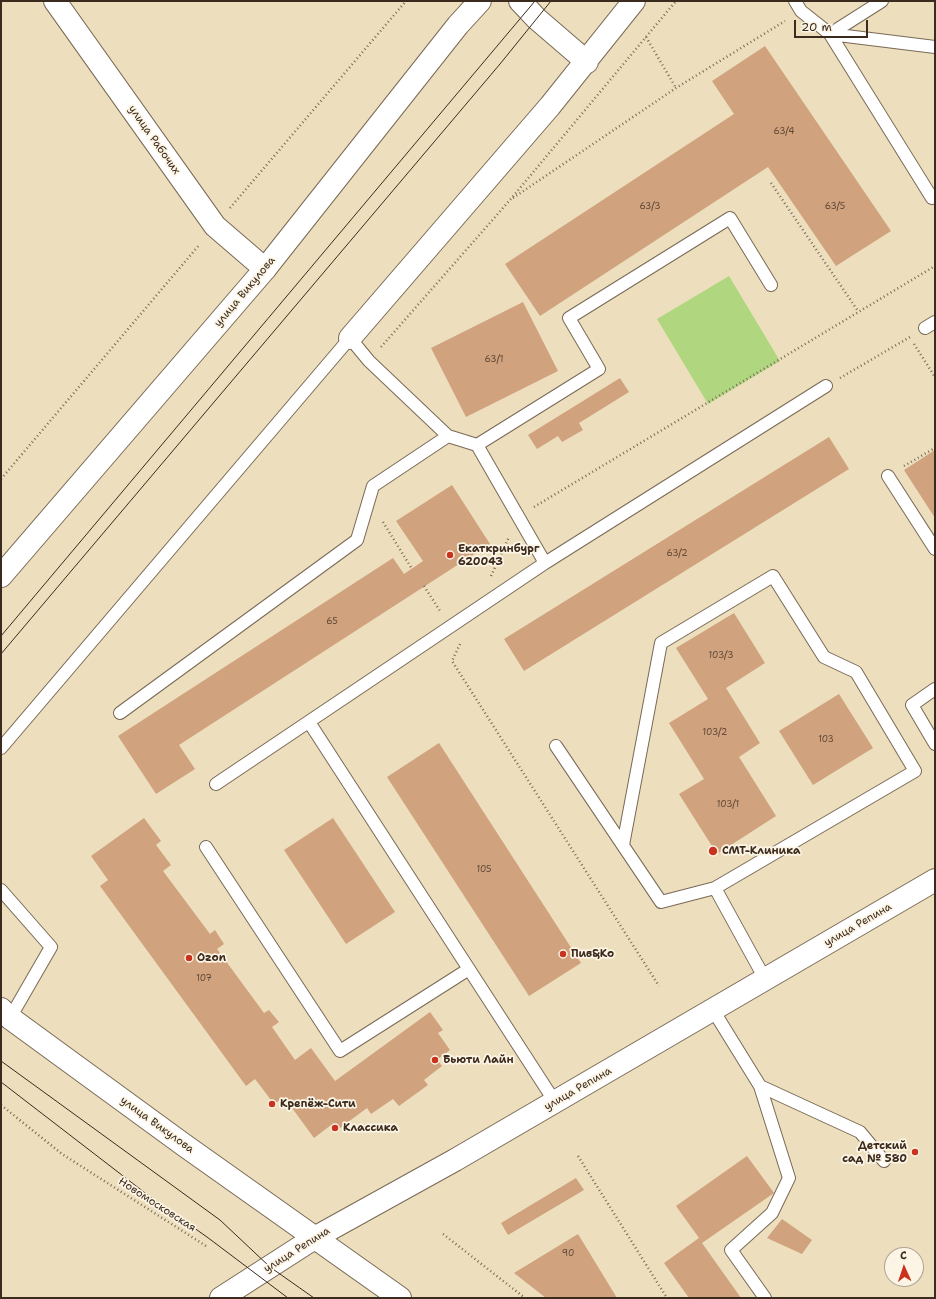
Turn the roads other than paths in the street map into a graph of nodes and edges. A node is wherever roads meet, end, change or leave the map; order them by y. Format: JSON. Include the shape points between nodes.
{"nodes":[{"id":1,"x":55,"y":1,"type":"edge"},
{"id":2,"x":480,"y":1,"type":"edge"},
{"id":3,"x":520,"y":1,"type":"edge"},
{"id":4,"x":634,"y":1,"type":"edge"},
{"id":5,"x":882,"y":1,"type":"edge"},
{"id":6,"x":798,"y":6,"type":"edge"},
{"id":7,"x":830,"y":34,"type":"junction"},
{"id":8,"x":935,"y":47,"type":"edge"},
{"id":9,"x":587,"y":62,"type":"junction"},
{"id":10,"x":932,"y":198,"type":"dead end"},
{"id":11,"x":265,"y":269,"type":"junction"},
{"id":12,"x":771,"y":285,"type":"dead end"},
{"id":13,"x":350,"y":338,"type":"junction"},
{"id":14,"x":826,"y":386,"type":"road end"},
{"id":15,"x":448,"y":436,"type":"junction"},
{"id":16,"x":477,"y":445,"type":"junction"},
{"id":17,"x":888,"y":476,"type":"road end"},
{"id":18,"x":935,"y":549,"type":"edge"},
{"id":19,"x":545,"y":563,"type":"junction"},
{"id":20,"x":4,"y":565,"type":"edge"},
{"id":21,"x":935,"y":690,"type":"edge"},
{"id":22,"x":120,"y":713,"type":"dead end"},
{"id":23,"x":309,"y":722,"type":"junction"},
{"id":24,"x":935,"y":744,"type":"edge"},
{"id":25,"x":556,"y":746,"type":"dead end"},
{"id":26,"x":1,"y":748,"type":"edge"},
{"id":27,"x":216,"y":784,"type":"dead end"},
{"id":28,"x":623,"y":845,"type":"junction"},
{"id":29,"x":206,"y":847,"type":"dead end"},
{"id":30,"x":935,"y":880,"type":"edge"},
{"id":31,"x":715,"y":888,"type":"junction"},
{"id":32,"x":1,"y":890,"type":"edge"},
{"id":33,"x":468,"y":969,"type":"junction"},
{"id":34,"x":765,"y":979,"type":"junction"},
{"id":35,"x":712,"y":1010,"type":"junction"},
{"id":36,"x":6,"y":1014,"type":"edge"},
{"id":37,"x":760,"y":1086,"type":"junction"},
{"id":38,"x":555,"y":1102,"type":"junction"},
{"id":39,"x":884,"y":1161,"type":"dead end"},
{"id":40,"x":316,"y":1237,"type":"junction"},
{"id":41,"x":222,"y":1298,"type":"edge"},
{"id":42,"x":400,"y":1298,"type":"edge"},
{"id":43,"x":765,"y":1298,"type":"edge"}],
"edges":[{"from":1,"to":11,"type":"street","name":"улица Рабочих","via":[[215,226]]},
{"from":2,"to":11,"type":"street","name":"улица Викулова","via":[[458,25]]},
{"from":3,"to":9,"type":"street"},
{"from":4,"to":9,"type":"street"},
{"from":5,"to":7,"type":"lane"},
{"from":6,"to":7,"type":"lane"},
{"from":7,"to":8,"type":"lane"},
{"from":7,"to":10,"type":"lane"},
{"from":9,"to":13,"type":"street"},
{"from":11,"to":20,"type":"street","name":"улица Викулова"},
{"from":12,"to":16,"type":"lane","via":[[730,218],[569,318],[599,369]]},
{"from":13,"to":15,"type":"lane","via":[[369,361]]},
{"from":13,"to":26,"type":"lane"},
{"from":14,"to":19,"type":"lane"},
{"from":15,"to":16,"type":"lane"},
{"from":15,"to":22,"type":"lane","via":[[373,486],[357,540]]},
{"from":16,"to":19,"type":"lane"},
{"from":17,"to":18,"type":"lane"},
{"from":19,"to":23,"type":"lane"},
{"from":21,"to":24,"type":"lane","via":[[912,705]]},
{"from":23,"to":27,"type":"lane"},
{"from":23,"to":33,"type":"lane"},
{"from":25,"to":28,"type":"lane"},
{"from":28,"to":31,"type":"lane","via":[[661,902]]},
{"from":28,"to":31,"type":"lane","via":[[661,643],[773,576],[824,657],[856,672],[915,770]]},
{"from":29,"to":33,"type":"lane","via":[[340,1051]]},
{"from":30,"to":34,"type":"street","name":"улица Репина"},
{"from":31,"to":34,"type":"lane"},
{"from":32,"to":36,"type":"lane","via":[[51,947]]},
{"from":33,"to":38,"type":"lane"},
{"from":34,"to":35,"type":"street","name":"улица Репина"},
{"from":35,"to":37,"type":"lane"},
{"from":35,"to":38,"type":"street","name":"улица Репина"},
{"from":36,"to":40,"type":"street","name":"улица Викулова","via":[[184,1145]]},
{"from":37,"to":39,"type":"lane","via":[[860,1132]]},
{"from":37,"to":43,"type":"lane","via":[[789,1178],[772,1213],[731,1250]]},
{"from":38,"to":40,"type":"street","name":"улица Репина"},
{"from":40,"to":41,"type":"street","name":"улица Репина"},
{"from":40,"to":42,"type":"street","name":"улица Викулова"}]}
